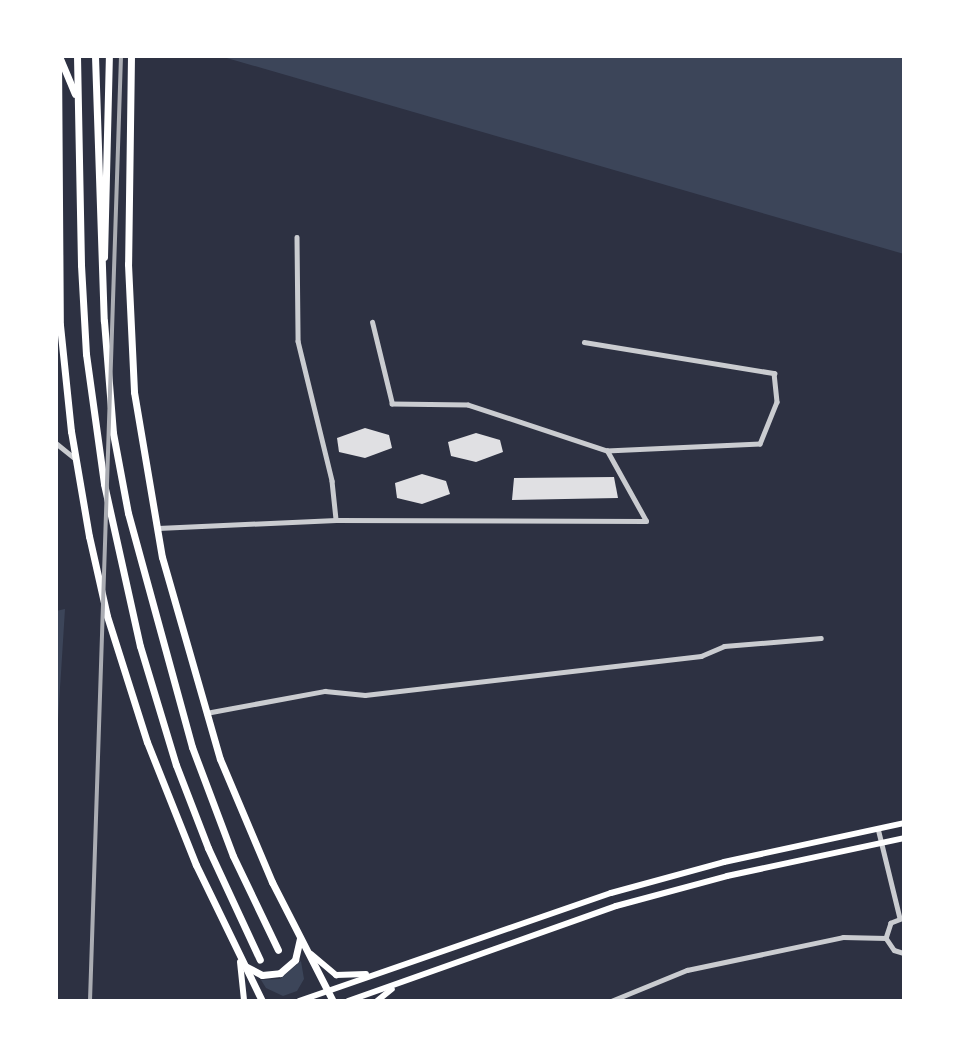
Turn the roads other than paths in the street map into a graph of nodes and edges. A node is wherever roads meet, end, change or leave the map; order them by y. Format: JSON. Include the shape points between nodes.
{"nodes":[{"id":1,"x":59,"y":56,"type":"edge"},
{"id":2,"x":77,"y":56,"type":"edge"},
{"id":3,"x":95,"y":56,"type":"edge"},
{"id":4,"x":109,"y":56,"type":"edge"},
{"id":5,"x":131,"y":56,"type":"edge"},
{"id":6,"x":78,"y":100,"type":"junction"},
{"id":7,"x":297,"y":237,"type":"dead end"},
{"id":8,"x":104,"y":321,"type":"junction"},
{"id":9,"x":372,"y":322,"type":"dead end"},
{"id":10,"x":584,"y":342,"type":"dead end"},
{"id":11,"x":56,"y":443,"type":"edge"},
{"id":12,"x":607,"y":452,"type":"junction"},
{"id":13,"x":76,"y":462,"type":"junction"},
{"id":14,"x":336,"y":520,"type":"junction"},
{"id":15,"x":157,"y":528,"type":"junction"},
{"id":16,"x":821,"y":638,"type":"dead end"},
{"id":17,"x":205,"y":713,"type":"junction"},
{"id":18,"x":904,"y":823,"type":"edge"},
{"id":19,"x":878,"y":828,"type":"junction"},
{"id":20,"x":904,"y":838,"type":"edge"},
{"id":21,"x":881,"y":842,"type":"junction"},
{"id":22,"x":902,"y":918,"type":"edge"},
{"id":23,"x":886,"y":937,"type":"junction"},
{"id":24,"x":301,"y":940,"type":"junction"},
{"id":25,"x":278,"y":950,"type":"dead end"},
{"id":26,"x":904,"y":953,"type":"edge"},
{"id":27,"x":238,"y":954,"type":"junction"},
{"id":28,"x":260,"y":960,"type":"dead end"},
{"id":29,"x":243,"y":963,"type":"junction"},
{"id":30,"x":388,"y":969,"type":"junction"},
{"id":31,"x":406,"y":981,"type":"junction"},
{"id":32,"x":328,"y":991,"type":"junction"},
{"id":33,"x":244,"y":1001,"type":"edge"},
{"id":34,"x":262,"y":1001,"type":"edge"},
{"id":35,"x":299,"y":1001,"type":"edge"},
{"id":36,"x":333,"y":1001,"type":"edge"},
{"id":37,"x":348,"y":1001,"type":"edge"},
{"id":38,"x":377,"y":1001,"type":"edge"},
{"id":39,"x":611,"y":1001,"type":"edge"}],
"edges":[{"from":1,"to":6,"type":"main road"},
{"from":1,"to":13,"type":"main road","via":[[58,275]]},
{"from":2,"to":6,"type":"main road"},
{"from":3,"to":8,"type":"main road"},
{"from":4,"to":8,"type":"main road"},
{"from":5,"to":15,"type":"main road","via":[[130,316],[136,415]]},
{"from":6,"to":28,"type":"main road","via":[[86,354],[122,572],[177,765],[208,848]]},
{"from":7,"to":14,"type":"street","via":[[298,341],[332,481]]},
{"from":8,"to":25,"type":"main road","via":[[113,433],[145,591],[213,807]]},
{"from":9,"to":12,"type":"street","via":[[392,404],[468,405]]},
{"from":10,"to":12,"type":"street","via":[[774,373],[777,402],[760,444]]},
{"from":11,"to":13,"type":"street","via":[[68,449]]},
{"from":12,"to":14,"type":"street","via":[[646,521]]},
{"from":13,"to":27,"type":"main road","via":[[107,616],[132,698],[177,822]]},
{"from":14,"to":15,"type":"street"},
{"from":15,"to":17,"type":"main road"},
{"from":16,"to":17,"type":"street","via":[[724,646],[701,656],[365,695],[325,691]]},
{"from":17,"to":24,"type":"main road","via":[[242,815]]},
{"from":18,"to":19,"type":"main road"},
{"from":19,"to":21,"type":"street"},
{"from":19,"to":30,"type":"main road","via":[[611,893]]},
{"from":20,"to":21,"type":"main road"},
{"from":21,"to":22,"type":"street"},
{"from":21,"to":31,"type":"main road","via":[[616,906]]},
{"from":22,"to":23,"type":"street","via":[[891,923]]},
{"from":23,"to":26,"type":"street","via":[[894,950]]},
{"from":23,"to":39,"type":"street","via":[[843,937],[698,967]]},
{"from":24,"to":29,"type":"main road","via":[[295,960],[280,973],[262,975]]},
{"from":24,"to":30,"type":"main road","via":[[317,961],[336,975]]},
{"from":24,"to":32,"type":"main road"},
{"from":27,"to":29,"type":"main road"},
{"from":27,"to":33,"type":"main road"},
{"from":29,"to":34,"type":"main road"},
{"from":30,"to":32,"type":"main road"},
{"from":31,"to":37,"type":"main road"},
{"from":31,"to":38,"type":"main road"},
{"from":32,"to":35,"type":"main road"},
{"from":32,"to":36,"type":"main road"}]}
